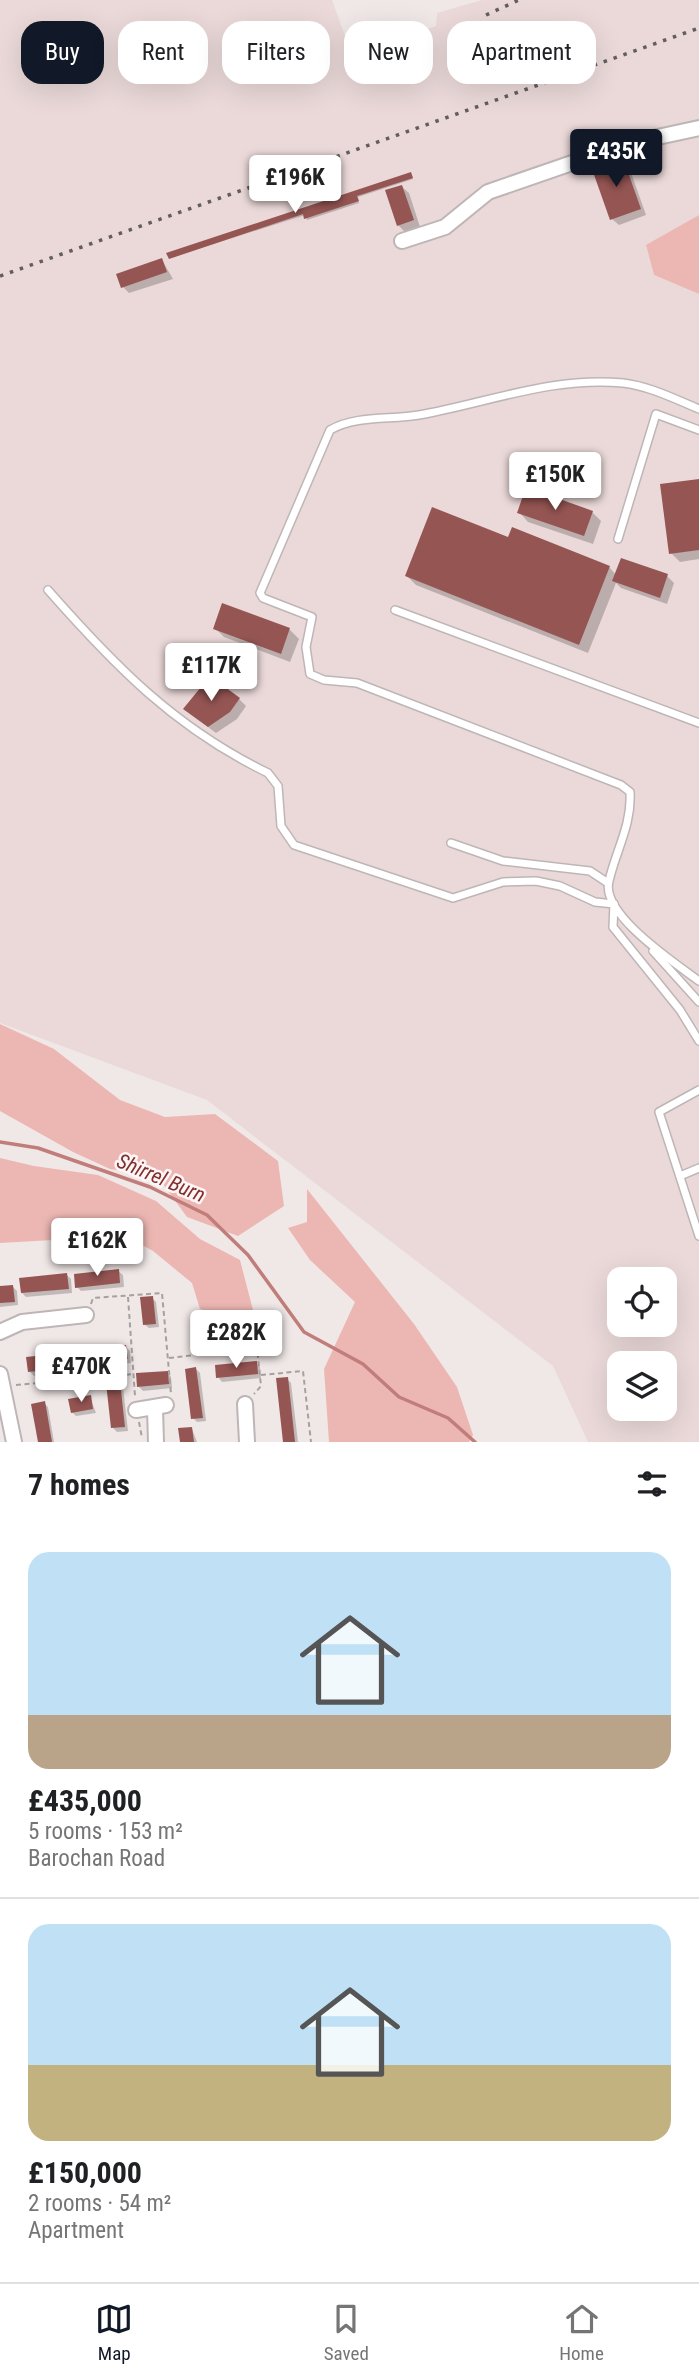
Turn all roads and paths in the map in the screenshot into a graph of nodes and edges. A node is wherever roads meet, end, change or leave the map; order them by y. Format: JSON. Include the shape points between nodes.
{"nodes":[{"id":1,"x":699,"y":128,"type":"edge"},
{"id":2,"x":402,"y":240,"type":"dead end"},
{"id":3,"x":699,"y":409,"type":"edge"},
{"id":4,"x":699,"y":430,"type":"edge"},
{"id":5,"x":618,"y":539,"type":"dead end"},
{"id":6,"x":48,"y":590,"type":"dead end"},
{"id":7,"x":395,"y":610,"type":"dead end"},
{"id":8,"x":699,"y":723,"type":"edge"},
{"id":9,"x":451,"y":843,"type":"dead end"},
{"id":10,"x":608,"y":883,"type":"junction"},
{"id":11,"x":614,"y":904,"type":"junction"},
{"id":12,"x":643,"y":940,"type":"junction"},
{"id":13,"x":699,"y":981,"type":"edge"},
{"id":14,"x":699,"y":1002,"type":"edge"},
{"id":15,"x":699,"y":1041,"type":"edge"},
{"id":16,"x":699,"y":1090,"type":"edge"},
{"id":17,"x":699,"y":1168,"type":"edge"},
{"id":18,"x":680,"y":1176,"type":"junction"},
{"id":19,"x":699,"y":1236,"type":"edge"},
{"id":20,"x":128,"y":1297,"type":"junction"},
{"id":21,"x":86,"y":1315,"type":"joint"},
{"id":22,"x":0,"y":1332,"type":"edge"},
{"id":23,"x":168,"y":1358,"type":"junction"},
{"id":24,"x":134,"y":1374,"type":"junction"},
{"id":25,"x":260,"y":1375,"type":"junction"},
{"id":26,"x":2,"y":1380,"type":"edge"},
{"id":27,"x":261,"y":1386,"type":"dead end"},
{"id":28,"x":245,"y":1404,"type":"dead end"},
{"id":29,"x":160,"y":1407,"type":"junction"},
{"id":30,"x":136,"y":1410,"type":"junction"},
{"id":31,"x":15,"y":1442,"type":"edge"},
{"id":32,"x":143,"y":1442,"type":"edge"},
{"id":33,"x":156,"y":1442,"type":"edge"},
{"id":34,"x":247,"y":1442,"type":"edge"},
{"id":35,"x":311,"y":1442,"type":"edge"}],
"edges":[{"from":1,"to":2,"type":"street","via":[[630,143],[488,192],[445,228]]},
{"from":3,"to":10,"type":"lane","via":[[624,383],[549,385],[418,415],[342,423],[330,430],[260,593],[312,617],[306,647],[310,674],[357,683],[630,792],[623,843]]},
{"from":4,"to":5,"type":"lane","via":[[656,414]]},
{"from":6,"to":11,"type":"lane","via":[[111,662],[175,716],[268,773],[278,786],[281,825],[294,845],[453,898],[503,882],[536,881]]},
{"from":7,"to":8,"type":"lane"},
{"from":9,"to":10,"type":"lane","via":[[503,861],[590,871]]},
{"from":10,"to":11,"type":"lane"},
{"from":11,"to":12,"type":"lane"},
{"from":11,"to":15,"type":"lane","via":[[613,927],[680,1010]]},
{"from":12,"to":13,"type":"lane"},
{"from":12,"to":14,"type":"lane"},
{"from":16,"to":18,"type":"lane","via":[[659,1112]]},
{"from":17,"to":18,"type":"lane"},
{"from":18,"to":19,"type":"lane"},
{"from":20,"to":21,"type":"path","via":[[93,1298]]},
{"from":20,"to":23,"type":"path","via":[[162,1293]]},
{"from":20,"to":24,"type":"path"},
{"from":21,"to":22,"type":"street","via":[[22,1322]]},
{"from":23,"to":25,"type":"path","via":[[257,1348]]},
{"from":23,"to":29,"type":"path","via":[[171,1399]]},
{"from":24,"to":26,"type":"path"},
{"from":24,"to":30,"type":"path"},
{"from":25,"to":27,"type":"path"},
{"from":25,"to":35,"type":"path","via":[[303,1371]]},
{"from":26,"to":31,"type":"street"},
{"from":28,"to":34,"type":"street"},
{"from":29,"to":30,"type":"street"},
{"from":29,"to":33,"type":"street"},
{"from":30,"to":32,"type":"path"}]}
